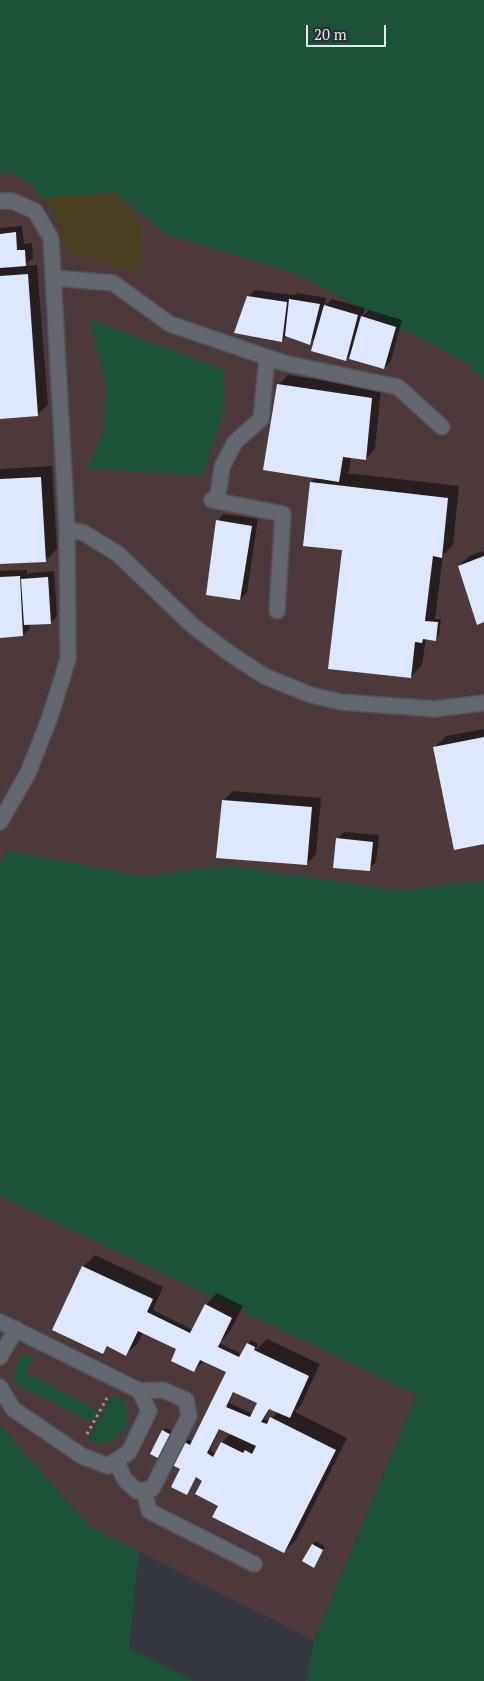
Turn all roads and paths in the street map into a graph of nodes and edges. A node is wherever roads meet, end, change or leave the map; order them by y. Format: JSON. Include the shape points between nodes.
{"nodes":[{"id":1,"x":0,"y":201,"type":"edge"},
{"id":2,"x":54,"y":278,"type":"junction"},
{"id":3,"x":267,"y":357,"type":"junction"},
{"id":4,"x":442,"y":427,"type":"dead end"},
{"id":5,"x":67,"y":529,"type":"junction"},
{"id":6,"x":278,"y":611,"type":"dead end"},
{"id":7,"x":484,"y":703,"type":"edge"},
{"id":8,"x":0,"y":822,"type":"edge"},
{"id":9,"x":0,"y":1322,"type":"edge"},
{"id":10,"x":16,"y":1330,"type":"junction"},
{"id":11,"x":0,"y":1357,"type":"edge"},
{"id":12,"x":117,"y":1380,"type":"junction"},
{"id":13,"x":0,"y":1387,"type":"edge"},
{"id":14,"x":140,"y":1391,"type":"junction"},
{"id":15,"x":77,"y":1453,"type":"junction"},
{"id":16,"x":116,"y":1461,"type":"junction"},
{"id":17,"x":144,"y":1490,"type":"junction"},
{"id":18,"x":254,"y":1564,"type":"dead end"}],
"edges":[{"from":1,"to":2,"type":"street","via":[[12,201],[34,211],[51,238]]},
{"from":2,"to":3,"type":"street","via":[[113,283],[170,324]]},
{"from":2,"to":5,"type":"street"},
{"from":3,"to":4,"type":"street","via":[[284,364],[398,387]]},
{"from":3,"to":6,"type":"street","via":[[261,419],[234,442],[222,467],[215,500],[283,514]]},
{"from":5,"to":7,"type":"street","via":[[84,533],[118,554],[193,626],[264,676],[311,695],[341,702],[435,709]]},
{"from":5,"to":8,"type":"street","via":[[68,659],[28,773]]},
{"from":9,"to":10,"type":"street"},
{"from":10,"to":11,"type":"street"},
{"from":10,"to":12,"type":"street"},
{"from":12,"to":14,"type":"street"},
{"from":12,"to":15,"type":"path"},
{"from":13,"to":15,"type":"street","via":[[13,1410]]},
{"from":14,"to":16,"type":"street","via":[[149,1411],[129,1452]]},
{"from":14,"to":17,"type":"street","via":[[163,1390],[186,1400],[189,1416],[152,1489]]},
{"from":15,"to":16,"type":"street","via":[[108,1466]]},
{"from":16,"to":17,"type":"street","via":[[125,1480],[137,1491]]},
{"from":17,"to":18,"type":"street","via":[[149,1511]]}]}
